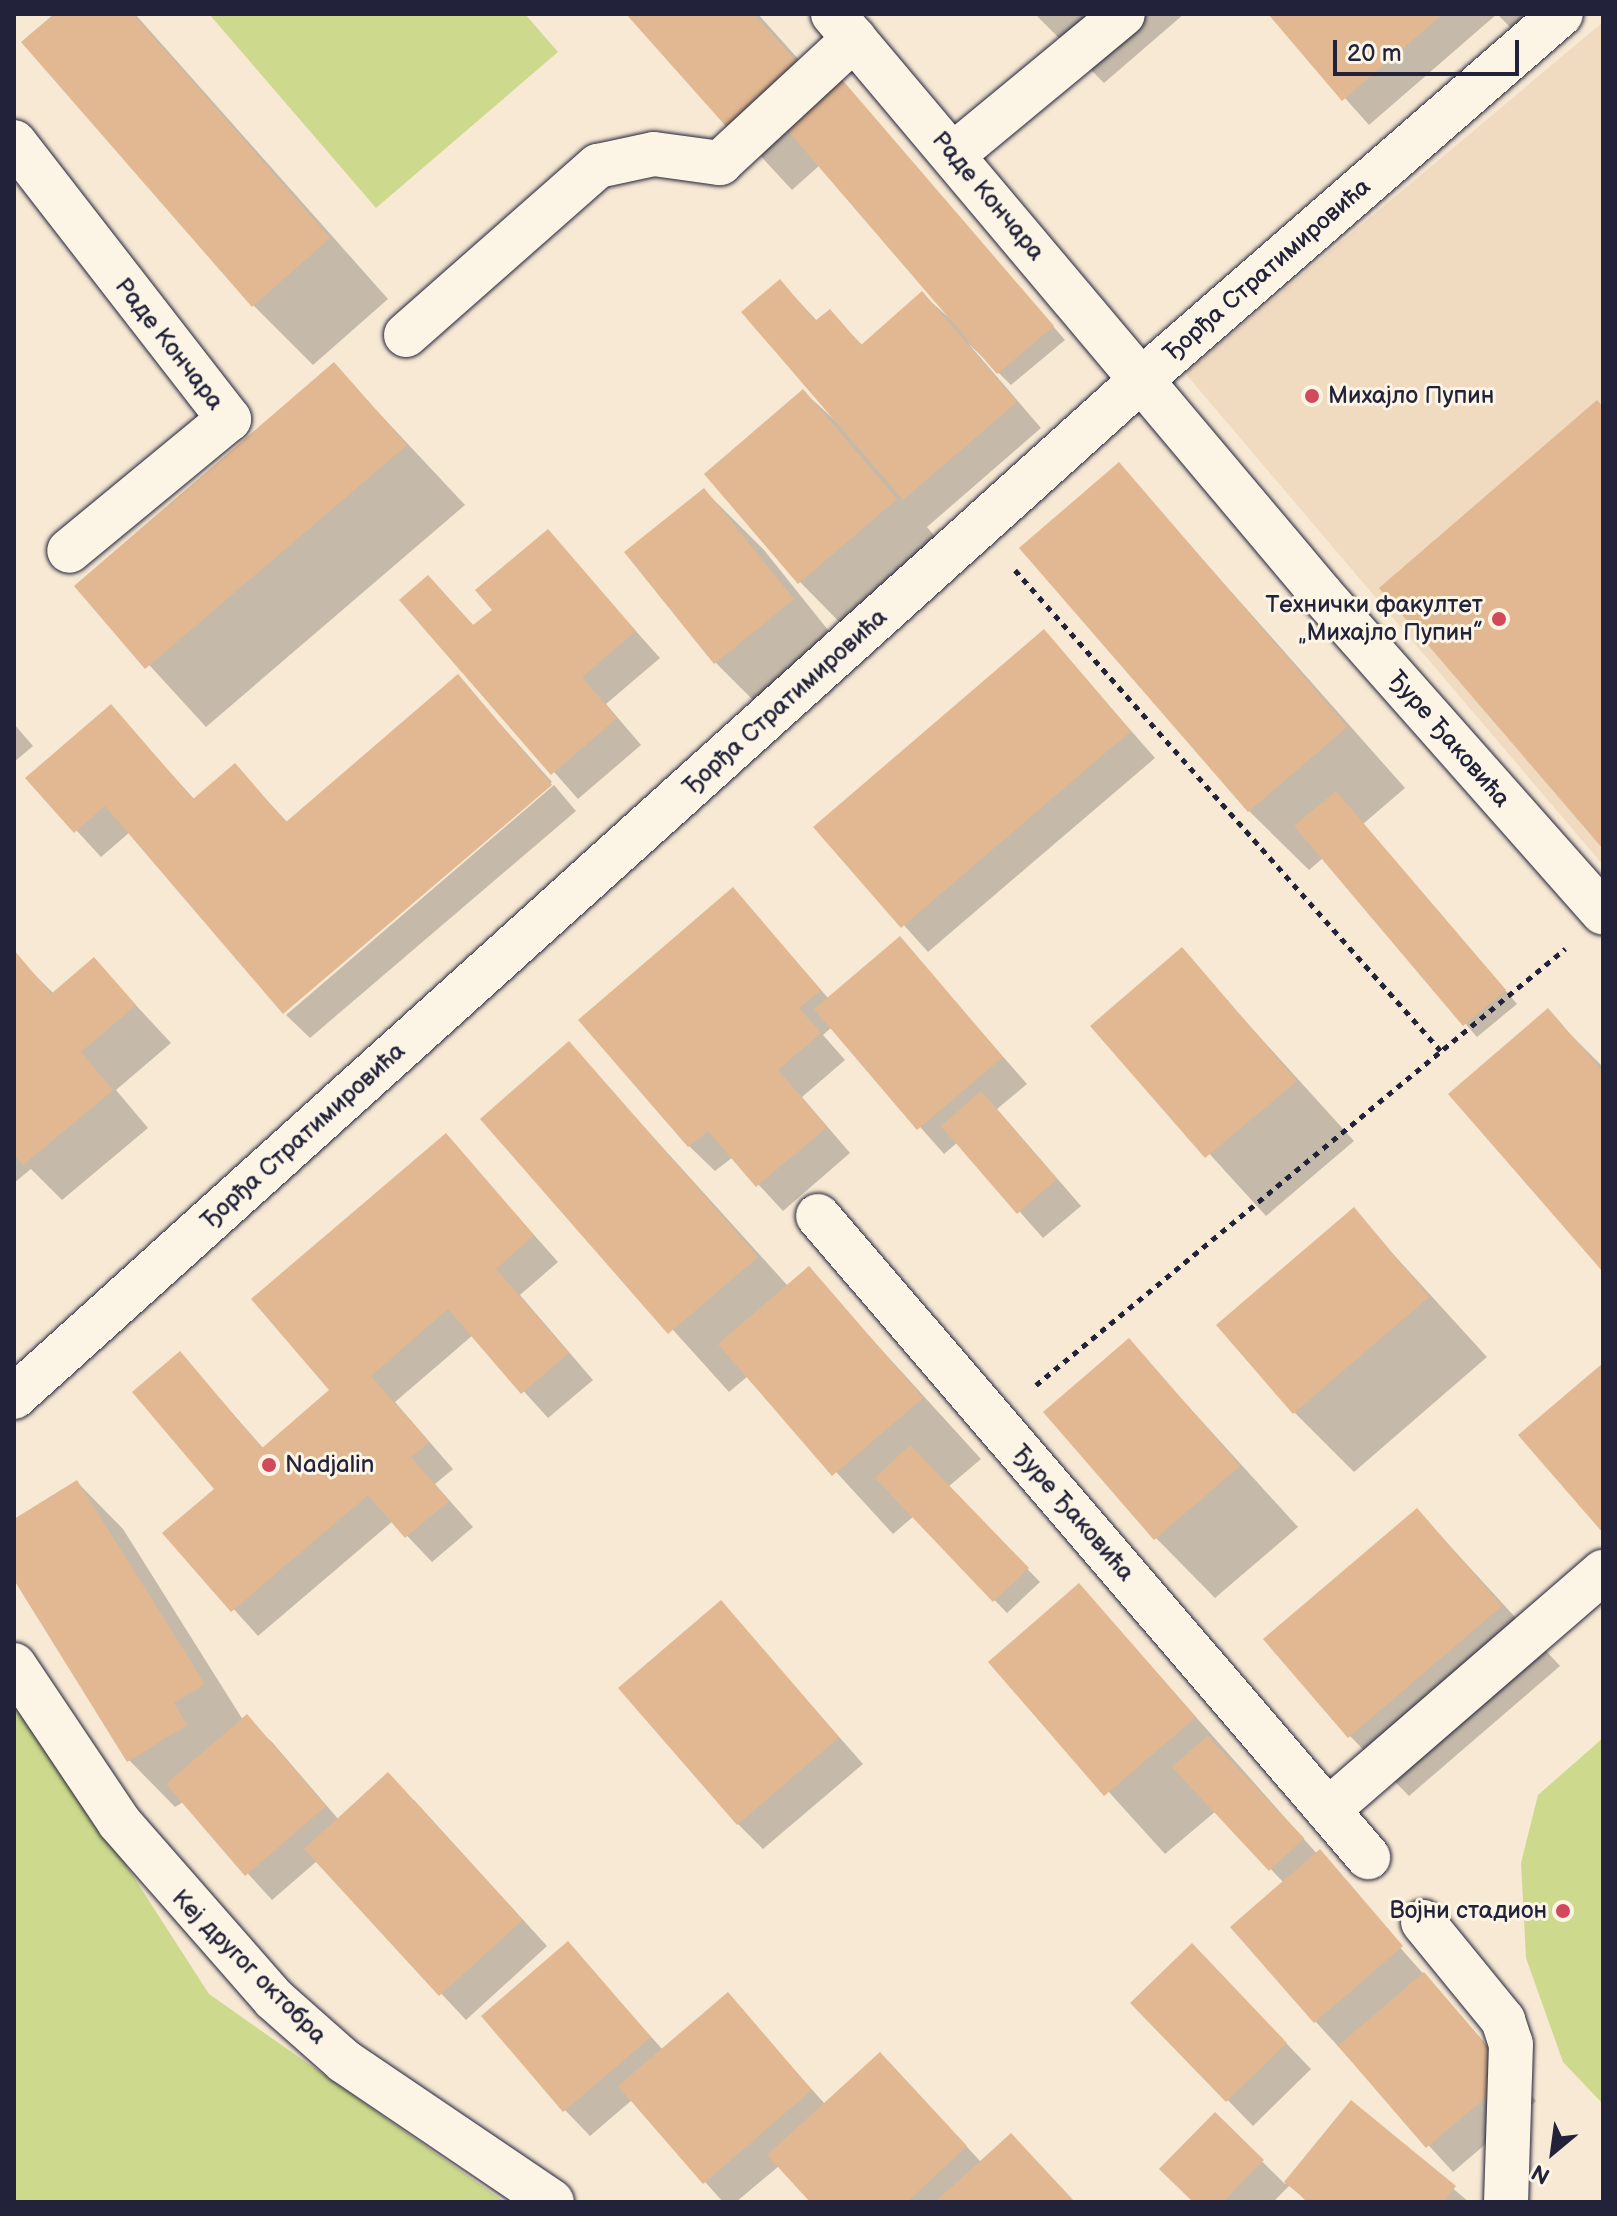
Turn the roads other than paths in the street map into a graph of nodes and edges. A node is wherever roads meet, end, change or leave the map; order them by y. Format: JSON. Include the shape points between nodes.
{"nodes":[{"id":1,"x":1123,"y":14,"type":"edge"},
{"id":2,"x":1561,"y":14,"type":"edge"},
{"id":3,"x":843,"y":27,"type":"edge"},
{"id":4,"x":14,"y":142,"type":"edge"},
{"id":5,"x":954,"y":154,"type":"junction"},
{"id":6,"x":406,"y":335,"type":"dead end"},
{"id":7,"x":1141,"y":380,"type":"junction"},
{"id":8,"x":69,"y":551,"type":"dead end"},
{"id":9,"x":1591,"y":925,"type":"edge"},
{"id":10,"x":818,"y":1216,"type":"dead end"},
{"id":11,"x":14,"y":1397,"type":"edge"},
{"id":12,"x":1603,"y":1572,"type":"edge"},
{"id":13,"x":14,"y":1665,"type":"edge"},
{"id":14,"x":1328,"y":1810,"type":"junction"},
{"id":15,"x":1368,"y":1857,"type":"dead end"},
{"id":16,"x":1423,"y":1922,"type":"dead end"},
{"id":17,"x":552,"y":2202,"type":"edge"},
{"id":18,"x":1506,"y":2202,"type":"edge"}],
"edges":[{"from":1,"to":5,"type":"street"},
{"from":2,"to":7,"type":"street","name":"Ђорђа Стратимировића"},
{"from":3,"to":5,"type":"street","name":"Раде Кончара"},
{"from":3,"to":6,"type":"street","via":[[720,163],[654,154],[598,166]]},
{"from":4,"to":8,"type":"street","name":"Раде Кончара","via":[[229,419]]},
{"from":5,"to":7,"type":"street","name":"Раде Кончара"},
{"from":7,"to":9,"type":"street","name":"Ђуре Ђаковића"},
{"from":7,"to":11,"type":"street","name":"Ђорђа Стратимировића"},
{"from":10,"to":14,"type":"street","name":"Ђуре Ђаковића"},
{"from":12,"to":14,"type":"street"},
{"from":13,"to":17,"type":"street","name":"Кеј другог октобра","via":[[119,1822],[274,1999],[344,2061]]},
{"from":14,"to":15,"type":"street","name":"Ђуре Ђаковића"},
{"from":16,"to":18,"type":"street","via":[[1503,2020],[1511,2044]]}]}
